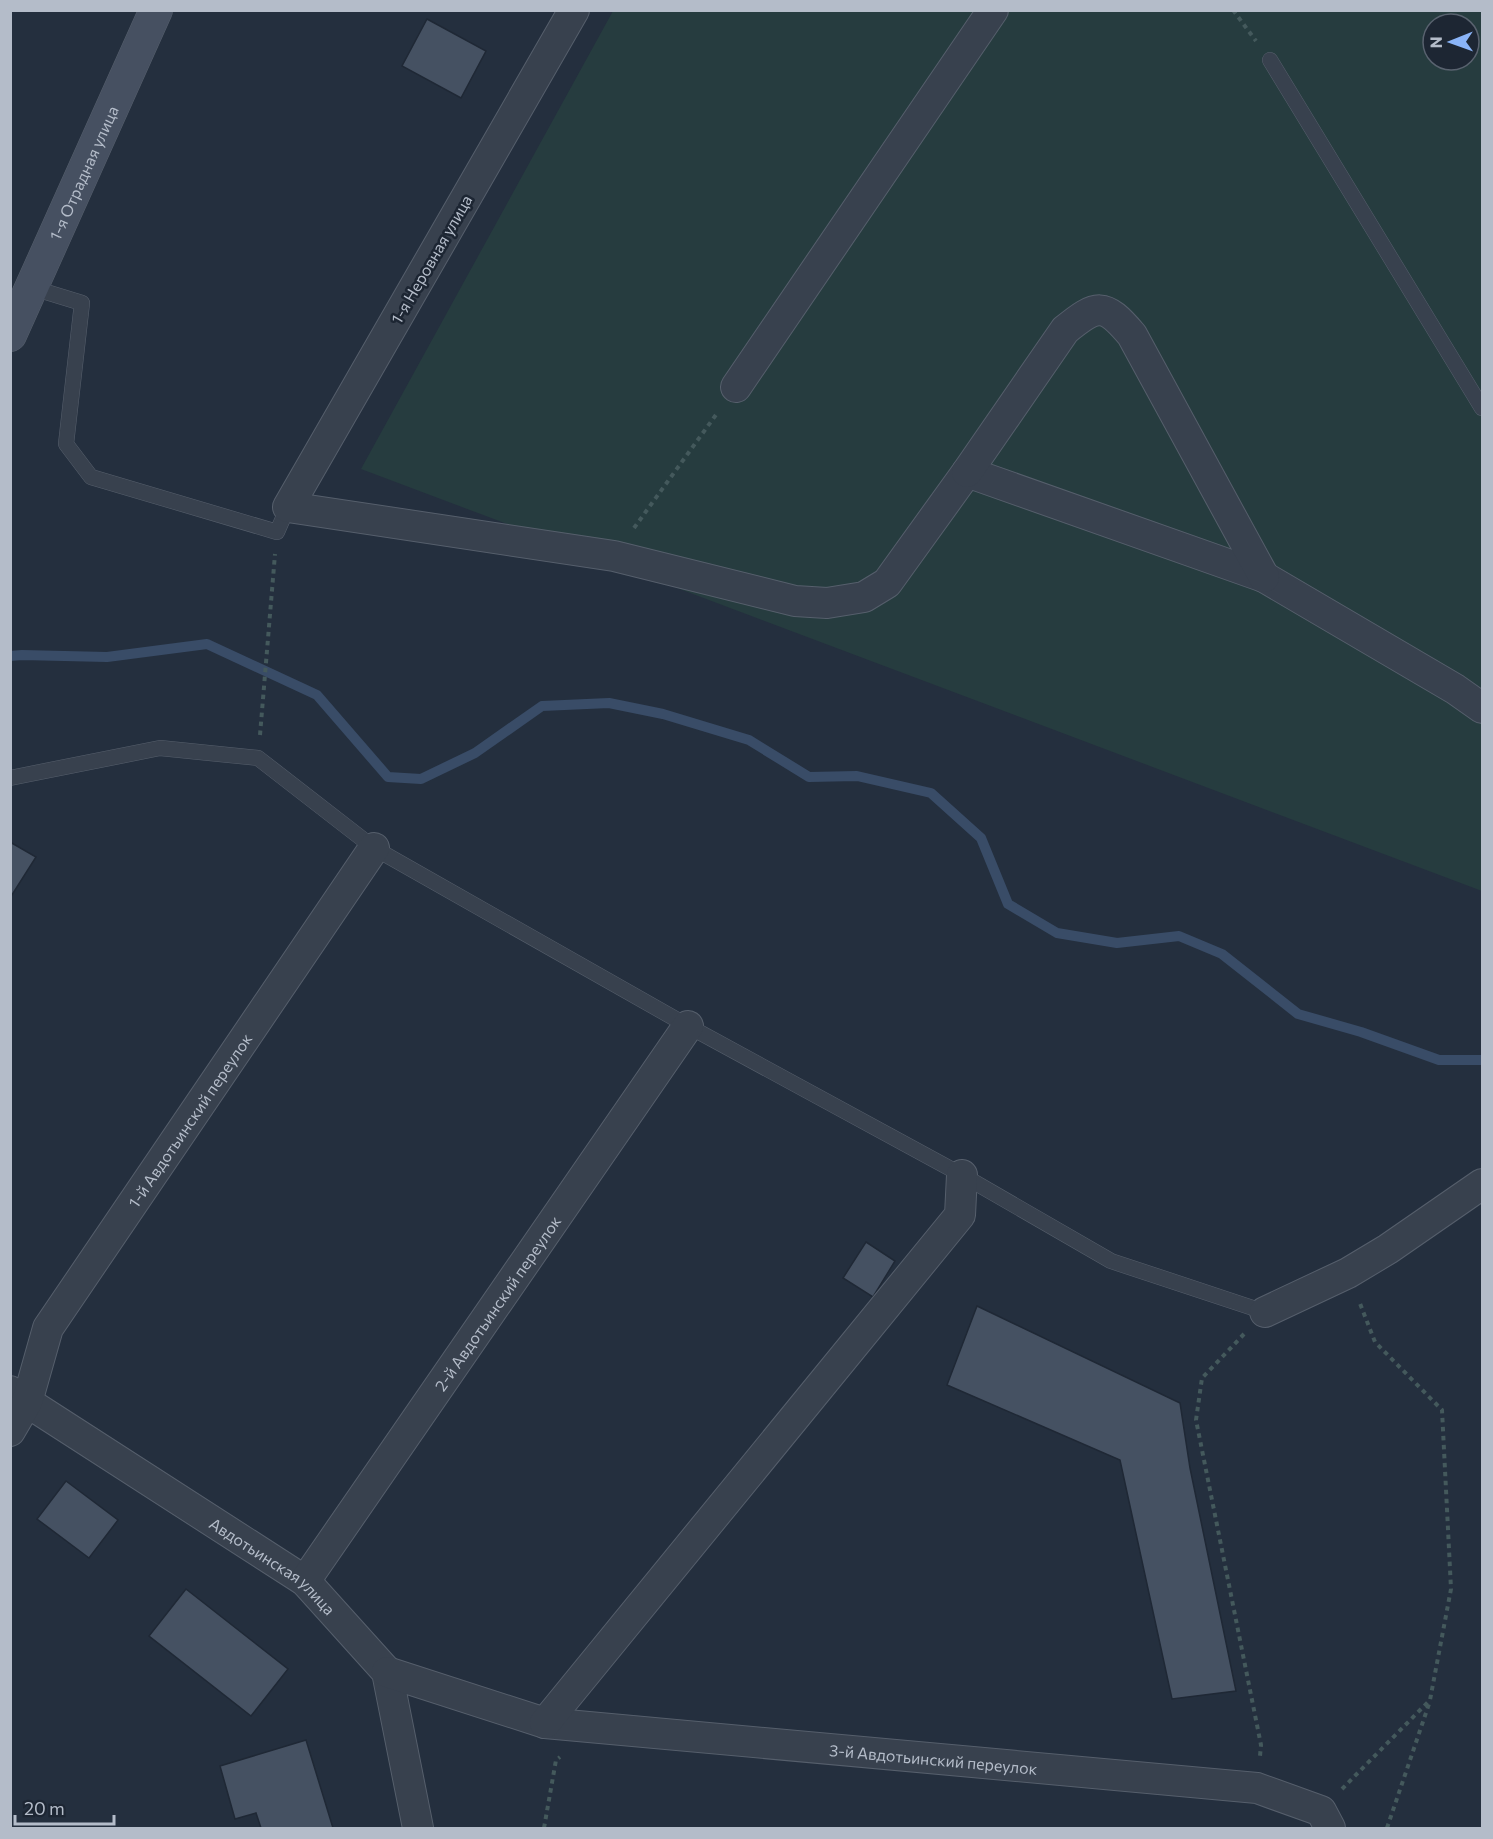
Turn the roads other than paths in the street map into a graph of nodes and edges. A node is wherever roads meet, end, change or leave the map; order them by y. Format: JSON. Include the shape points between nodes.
{"nodes":[{"id":1,"x":156,"y":10,"type":"edge"},
{"id":2,"x":574,"y":10,"type":"edge"},
{"id":3,"x":993,"y":10,"type":"edge"},
{"id":4,"x":1270,"y":60,"type":"road end"},
{"id":5,"x":33,"y":288,"type":"junction"},
{"id":6,"x":10,"y":335,"type":"edge"},
{"id":7,"x":736,"y":387,"type":"road end"},
{"id":8,"x":1482,"y":408,"type":"edge"},
{"id":9,"x":967,"y":472,"type":"junction"},
{"id":10,"x":282,"y":520,"type":"junction"},
{"id":11,"x":1264,"y":577,"type":"junction"},
{"id":12,"x":1482,"y":708,"type":"edge"},
{"id":13,"x":10,"y":778,"type":"edge"},
{"id":14,"x":374,"y":848,"type":"junction"},
{"id":15,"x":688,"y":1026,"type":"junction"},
{"id":16,"x":962,"y":1175,"type":"junction"},
{"id":17,"x":1482,"y":1184,"type":"edge"},
{"id":18,"x":1265,"y":1312,"type":"joint"},
{"id":19,"x":19,"y":1396,"type":"edge"},
{"id":20,"x":10,"y":1431,"type":"edge"},
{"id":21,"x":305,"y":1581,"type":"junction"},
{"id":22,"x":387,"y":1672,"type":"junction"},
{"id":23,"x":545,"y":1723,"type":"junction"},
{"id":24,"x":1325,"y":1820,"type":"edge"},
{"id":25,"x":418,"y":1828,"type":"edge"}],
"edges":[{"from":1,"to":5,"type":"main road","name":"1-я Отрадная улица"},
{"from":2,"to":10,"type":"street","name":"1-я Неровная улица"},
{"from":3,"to":7,"type":"street"},
{"from":4,"to":8,"type":"lane"},
{"from":5,"to":6,"type":"main road","name":"1-я Отрадная улица"},
{"from":5,"to":10,"type":"lane","via":[[82,303],[66,444],[91,477]]},
{"from":9,"to":10,"type":"street","via":[[887,584],[864,597],[827,603],[795,601],[614,556]]},
{"from":9,"to":11,"type":"street"},
{"from":9,"to":11,"type":"street","via":[[1065,330],[1087,313],[1100,309],[1116,316],[1132,334]]},
{"from":11,"to":12,"type":"street"},
{"from":13,"to":14,"type":"lane","via":[[160,748],[258,758]]},
{"from":14,"to":15,"type":"lane"},
{"from":14,"to":19,"type":"street","name":"1-й Авдотьинский переулок","via":[[48,1328]]},
{"from":15,"to":16,"type":"lane"},
{"from":15,"to":21,"type":"street","name":"2-й Авдотьинский переулок"},
{"from":16,"to":18,"type":"lane","via":[[1111,1261]]},
{"from":16,"to":23,"type":"street","via":[[960,1215]]},
{"from":17,"to":18,"type":"street","via":[[1348,1273]]},
{"from":19,"to":20,"type":"street","name":"1-й Авдотьинский переулок"},
{"from":19,"to":21,"type":"street","name":"Авдотьинская улица"},
{"from":21,"to":22,"type":"street","name":"Авдотьинская улица"},
{"from":22,"to":23,"type":"street","name":"3-й Авдотьинский переулок"},
{"from":22,"to":25,"type":"street"},
{"from":23,"to":24,"type":"street","name":"3-й Авдотьинский переулок","via":[[1257,1788]]}]}
